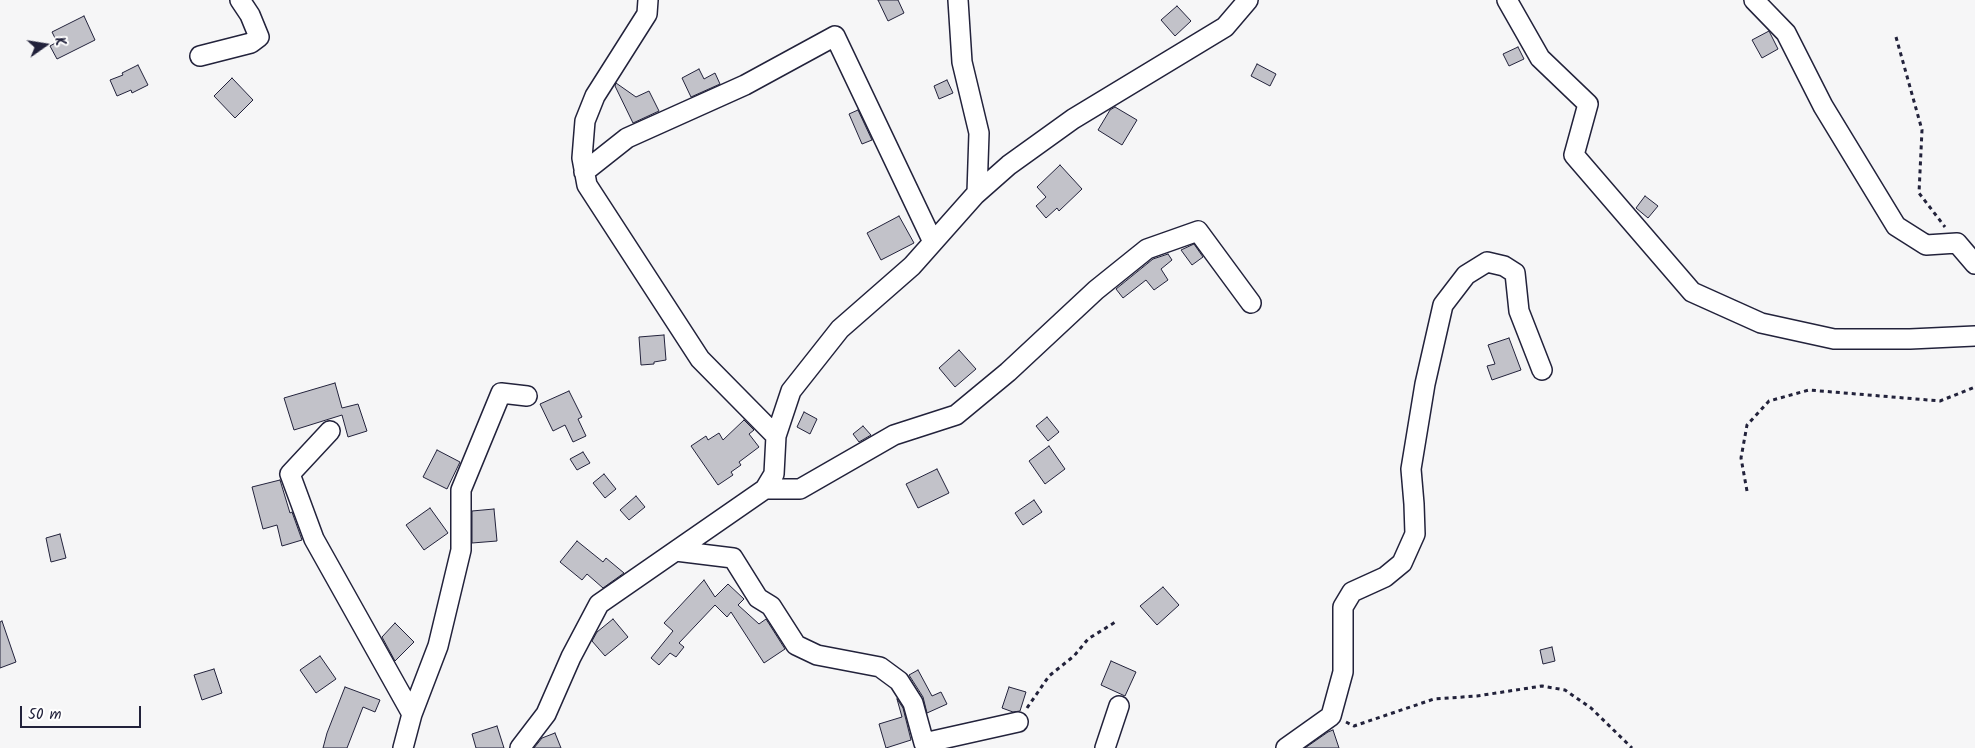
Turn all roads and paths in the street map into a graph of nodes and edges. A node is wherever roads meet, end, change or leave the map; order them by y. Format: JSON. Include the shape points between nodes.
{"nodes":[{"id":1,"x":240,"y":0,"type":"edge"},
{"id":2,"x":648,"y":0,"type":"edge"},
{"id":3,"x":958,"y":0,"type":"edge"},
{"id":4,"x":1248,"y":0,"type":"edge"},
{"id":5,"x":1507,"y":0,"type":"edge"},
{"id":6,"x":1754,"y":0,"type":"edge"},
{"id":7,"x":1896,"y":37,"type":"dead end"},
{"id":8,"x":200,"y":56,"type":"dead end"},
{"id":9,"x":584,"y":172,"type":"junction"},
{"id":10,"x":977,"y":193,"type":"junction"},
{"id":11,"x":933,"y":242,"type":"junction"},
{"id":12,"x":1957,"y":243,"type":"junction"},
{"id":13,"x":1975,"y":264,"type":"edge"},
{"id":14,"x":1251,"y":303,"type":"dead end"},
{"id":15,"x":1975,"y":336,"type":"edge"},
{"id":16,"x":1542,"y":370,"type":"dead end"},
{"id":17,"x":1975,"y":387,"type":"edge"},
{"id":18,"x":527,"y":396,"type":"dead end"},
{"id":19,"x":330,"y":431,"type":"dead end"},
{"id":20,"x":776,"y":436,"type":"junction"},
{"id":21,"x":765,"y":489,"type":"junction"},
{"id":22,"x":1747,"y":491,"type":"dead end"},
{"id":23,"x":676,"y":551,"type":"junction"},
{"id":24,"x":1117,"y":621,"type":"dead end"},
{"id":25,"x":1118,"y":706,"type":"dead end"},
{"id":26,"x":412,"y":714,"type":"junction"},
{"id":27,"x":1332,"y":716,"type":"junction"},
{"id":28,"x":1018,"y":722,"type":"joint"},
{"id":29,"x":403,"y":748,"type":"edge"},
{"id":30,"x":520,"y":748,"type":"edge"},
{"id":31,"x":1104,"y":748,"type":"edge"},
{"id":32,"x":1286,"y":748,"type":"edge"},
{"id":33,"x":1632,"y":748,"type":"edge"}],
"edges":[{"from":1,"to":8,"type":"street","via":[[259,38]]},
{"from":2,"to":9,"type":"street","via":[[646,14],[595,96],[585,121]]},
{"from":3,"to":10,"type":"street","via":[[962,62],[979,133]]},
{"from":4,"to":10,"type":"street","via":[[1225,27],[1073,119],[1009,165]]},
{"from":5,"to":15,"type":"street","via":[[1540,58],[1588,104],[1574,155],[1692,292],[1761,323],[1834,339]]},
{"from":6,"to":12,"type":"street","via":[[1786,33],[1823,106],[1896,226],[1926,245]]},
{"from":7,"to":12,"type":"path","via":[[1922,130],[1920,193]]},
{"from":9,"to":11,"type":"street","via":[[627,138],[745,85],[835,36]]},
{"from":9,"to":20,"type":"street","via":[[587,185],[700,359]]},
{"from":10,"to":11,"type":"street"},
{"from":11,"to":20,"type":"street","via":[[912,266],[840,328],[790,390]]},
{"from":12,"to":13,"type":"street"},
{"from":14,"to":21,"type":"street","via":[[1198,231],[1147,249],[1096,290],[1008,372],[956,415],[894,435],[800,489]]},
{"from":16,"to":27,"type":"street","via":[[1519,311],[1515,274],[1504,266],[1487,262],[1466,275],[1443,305],[1425,384],[1411,468],[1414,534],[1402,563],[1385,577],[1352,592],[1343,607],[1343,672]]},
{"from":17,"to":22,"type":"path","via":[[1940,401],[1810,390],[1769,401],[1747,425],[1741,458]]},
{"from":18,"to":26,"type":"street","via":[[501,393],[461,490],[461,550],[438,646]]},
{"from":19,"to":26,"type":"street","via":[[290,474],[314,539]]},
{"from":20,"to":21,"type":"street","via":[[774,474]]},
{"from":21,"to":23,"type":"street"},
{"from":23,"to":28,"type":"street","via":[[733,558],[758,598],[771,606],[796,645],[817,655],[880,667],[899,681],[914,703],[924,743]]},
{"from":23,"to":30,"type":"street","via":[[599,604],[546,714]]},
{"from":24,"to":28,"type":"path","via":[[1088,639],[1074,656],[1049,676]]},
{"from":25,"to":31,"type":"street"},
{"from":26,"to":29,"type":"street"},
{"from":27,"to":32,"type":"street"},
{"from":27,"to":33,"type":"path","via":[[1354,726],[1434,699],[1542,686],[1571,694],[1591,708]]}]}
